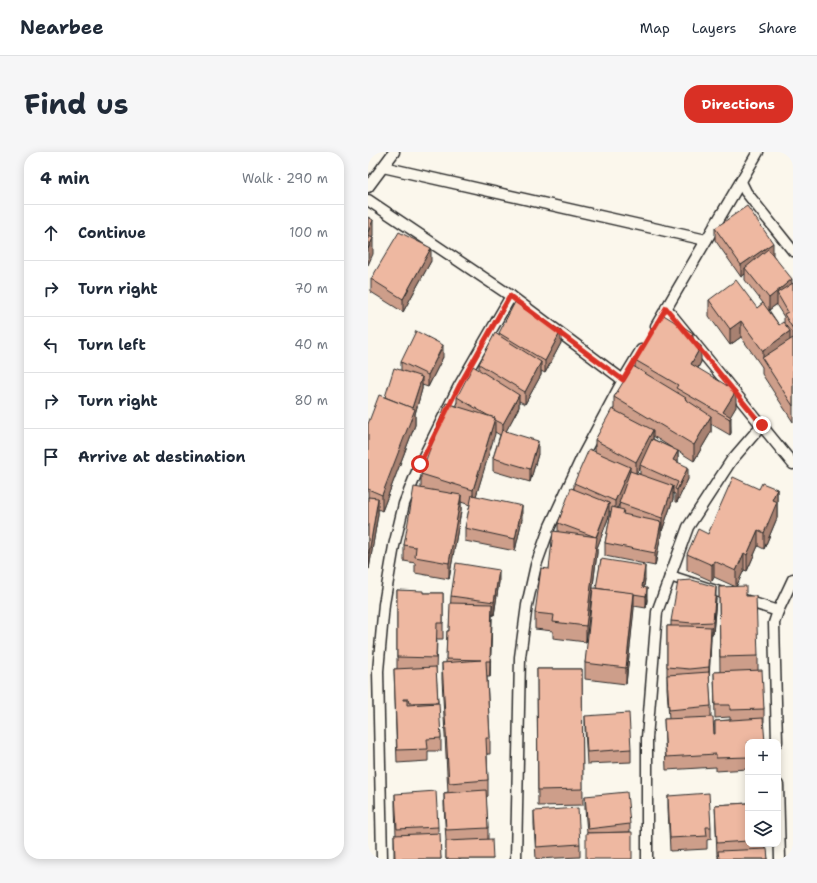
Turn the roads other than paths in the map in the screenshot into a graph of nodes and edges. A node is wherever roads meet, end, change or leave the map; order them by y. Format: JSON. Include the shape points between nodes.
{"nodes":[{"id":1,"x":394,"y":152,"type":"edge"},
{"id":2,"x":758,"y":152,"type":"edge"},
{"id":3,"x":383,"y":167,"type":"junction"},
{"id":4,"x":741,"y":182,"type":"junction"},
{"id":5,"x":368,"y":187,"type":"edge"},
{"id":6,"x":368,"y":200,"type":"edge"},
{"id":7,"x":706,"y":240,"type":"junction"},
{"id":8,"x":793,"y":251,"type":"edge"},
{"id":9,"x":510,"y":296,"type":"junction"},
{"id":10,"x":666,"y":308,"type":"junction"},
{"id":11,"x":623,"y":380,"type":"junction"},
{"id":12,"x":762,"y":425,"type":"junction"},
{"id":13,"x":793,"y":464,"type":"edge"},
{"id":14,"x":670,"y":576,"type":"junction"},
{"id":15,"x":793,"y":579,"type":"edge"},
{"id":16,"x":778,"y":611,"type":"junction"},
{"id":17,"x":777,"y":739,"type":"edge"},
{"id":18,"x":779,"y":811,"type":"edge"},
{"id":19,"x":382,"y":859,"type":"edge"},
{"id":20,"x":516,"y":859,"type":"edge"},
{"id":21,"x":647,"y":859,"type":"edge"},
{"id":22,"x":780,"y":859,"type":"edge"}],
"edges":[{"from":1,"to":3,"type":"street"},
{"from":2,"to":4,"type":"street"},
{"from":3,"to":5,"type":"street"},
{"from":3,"to":7,"type":"street"},
{"from":4,"to":7,"type":"street"},
{"from":4,"to":8,"type":"street","via":[[746,192]]},
{"from":6,"to":9,"type":"street"},
{"from":7,"to":10,"type":"street"},
{"from":9,"to":11,"type":"street"},
{"from":9,"to":19,"type":"street","via":[[459,386],[420,464],[404,504],[394,546],[384,604],[378,671]]},
{"from":10,"to":11,"type":"street"},
{"from":10,"to":12,"type":"street"},
{"from":11,"to":20,"type":"street","via":[[582,457],[550,526],[536,564],[520,657]]},
{"from":12,"to":13,"type":"street"},
{"from":12,"to":14,"type":"street","via":[[730,461],[688,527]]},
{"from":14,"to":16,"type":"street"},
{"from":14,"to":21,"type":"street","via":[[656,620],[647,738]]},
{"from":15,"to":16,"type":"street"},
{"from":16,"to":17,"type":"street","via":[[774,623]]},
{"from":18,"to":22,"type":"street"}]}
